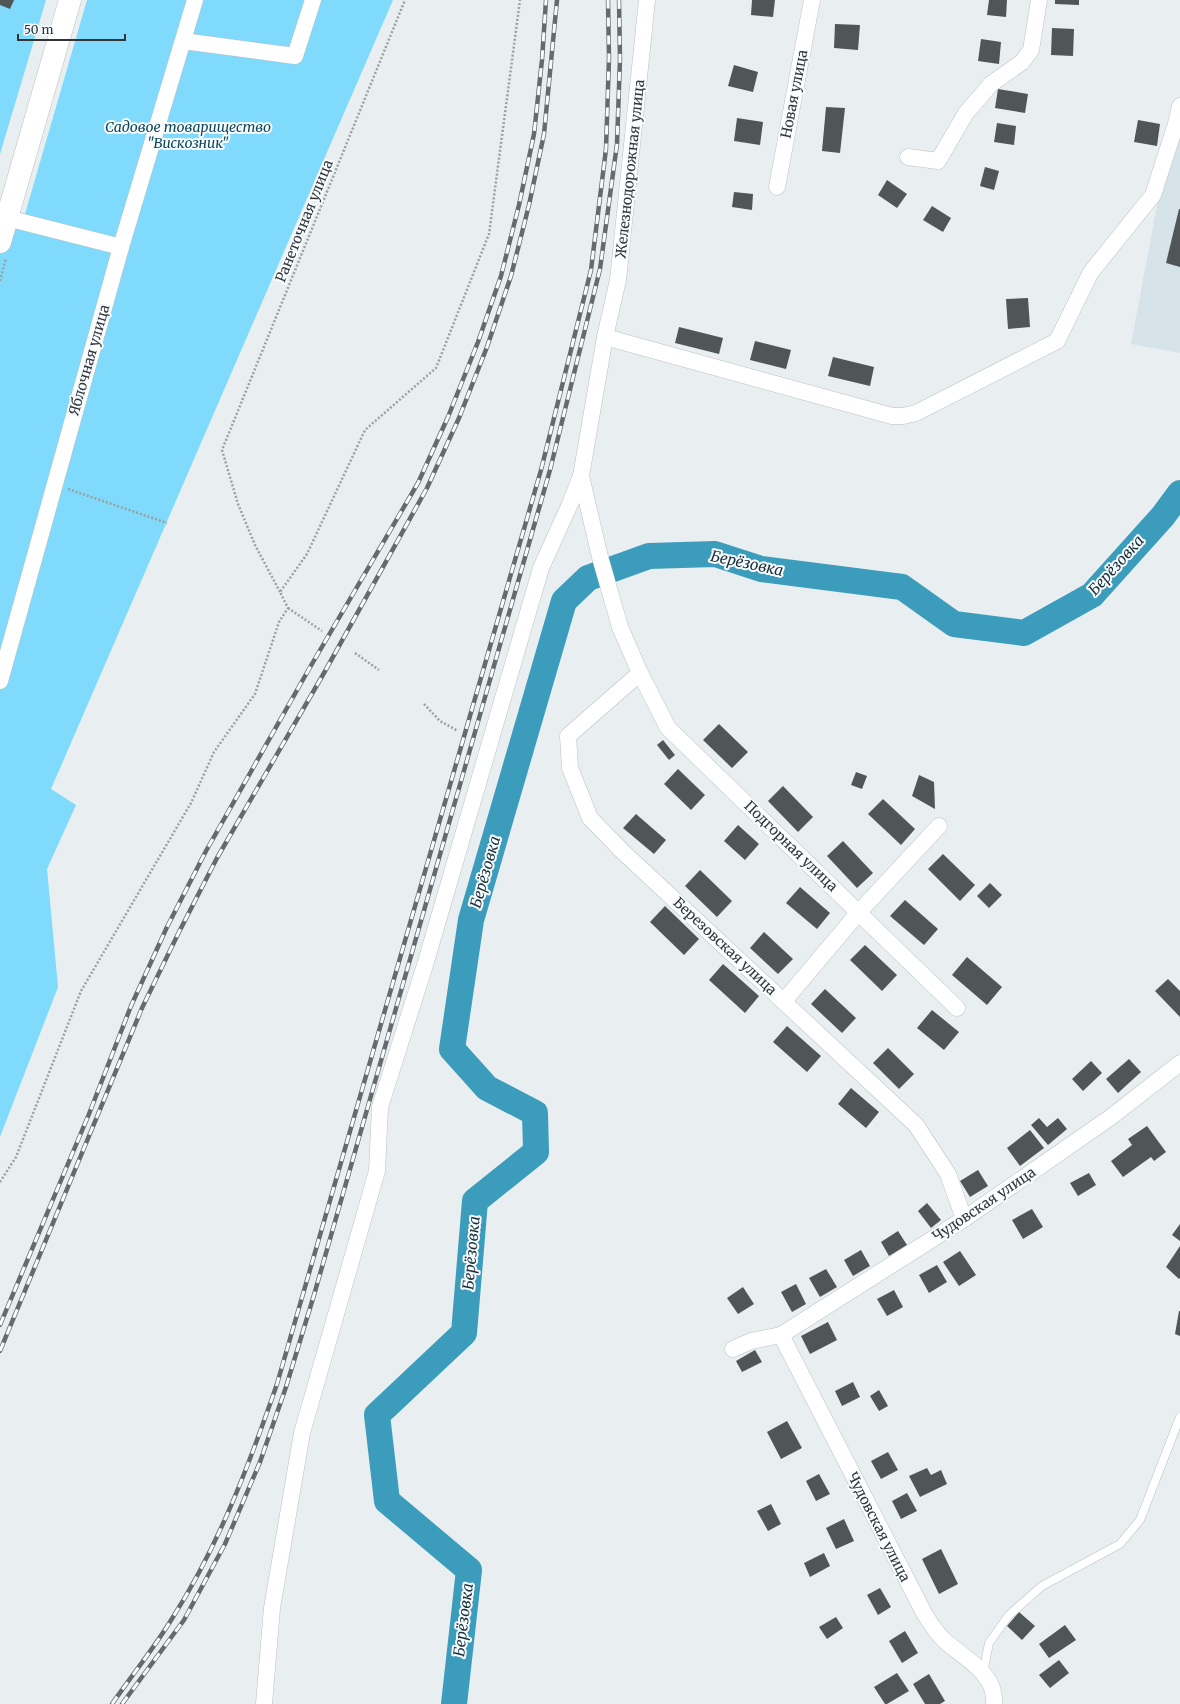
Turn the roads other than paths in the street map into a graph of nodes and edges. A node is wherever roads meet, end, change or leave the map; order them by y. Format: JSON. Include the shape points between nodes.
{"nodes":[{"id":1,"x":70,"y":0,"type":"edge"},
{"id":2,"x":195,"y":0,"type":"edge"},
{"id":3,"x":313,"y":0,"type":"edge"},
{"id":4,"x":647,"y":0,"type":"edge"},
{"id":5,"x":812,"y":0,"type":"edge"},
{"id":6,"x":1038,"y":0,"type":"edge"},
{"id":7,"x":182,"y":41,"type":"junction"},
{"id":8,"x":1180,"y":106,"type":"edge"},
{"id":9,"x":908,"y":157,"type":"dead end"},
{"id":10,"x":777,"y":187,"type":"dead end"},
{"id":11,"x":7,"y":218,"type":"junction"},
{"id":12,"x":0,"y":242,"type":"edge"},
{"id":13,"x":121,"y":247,"type":"junction"},
{"id":14,"x":605,"y":337,"type":"junction"},
{"id":15,"x":581,"y":476,"type":"junction"},
{"id":16,"x":640,"y":673,"type":"junction"},
{"id":17,"x":0,"y":681,"type":"edge"},
{"id":18,"x":939,"y":826,"type":"dead end"},
{"id":19,"x":859,"y":912,"type":"junction"},
{"id":20,"x":784,"y":1001,"type":"junction"},
{"id":21,"x":957,"y":1008,"type":"dead end"},
{"id":22,"x":1180,"y":1063,"type":"edge"},
{"id":23,"x":964,"y":1219,"type":"junction"},
{"id":24,"x":781,"y":1336,"type":"junction"},
{"id":25,"x":733,"y":1349,"type":"dead end"},
{"id":26,"x":1180,"y":1417,"type":"edge"},
{"id":27,"x":983,"y":1672,"type":"junction"},
{"id":28,"x":264,"y":1704,"type":"edge"},
{"id":29,"x":994,"y":1704,"type":"edge"}],
"edges":[{"from":1,"to":11,"type":"street"},
{"from":2,"to":7,"type":"street","name":"Яблочная улица"},
{"from":3,"to":7,"type":"street","via":[[295,56]]},
{"from":4,"to":14,"type":"street","name":"Железнодорожная улица","via":[[618,280]]},
{"from":5,"to":10,"type":"street","name":"Новая улица"},
{"from":6,"to":9,"type":"street","via":[[1031,50],[1022,62],[992,84],[966,113],[938,161]]},
{"from":7,"to":13,"type":"street","name":"Яблочная улица"},
{"from":8,"to":14,"type":"street","via":[[1153,194],[1091,272],[1057,342],[916,413],[892,416]]},
{"from":11,"to":12,"type":"street"},
{"from":11,"to":13,"type":"street"},
{"from":13,"to":17,"type":"street","name":"Яблочная улица"},
{"from":14,"to":15,"type":"street","name":"Железнодорожная улица"},
{"from":15,"to":16,"type":"street","name":"Подгорная улица","via":[[609,590],[620,626]]},
{"from":15,"to":28,"type":"street","via":[[541,568],[425,965],[380,1107],[377,1171],[302,1433],[272,1608]]},
{"from":16,"to":19,"type":"street","name":"Подгорная улица","via":[[668,728]]},
{"from":16,"to":20,"type":"street","name":"Березовская улица","via":[[568,736],[570,768],[590,818],[622,851]]},
{"from":18,"to":19,"type":"street"},
{"from":19,"to":20,"type":"street"},
{"from":19,"to":21,"type":"street","name":"Подгорная улица"},
{"from":20,"to":23,"type":"street","name":"Березовская улица","via":[[916,1125],[948,1174]]},
{"from":22,"to":23,"type":"street","name":"Чудовская улица","via":[[1111,1117]]},
{"from":23,"to":24,"type":"street","name":"Чудовская улица"},
{"from":24,"to":25,"type":"street","name":"Чудовская улица","via":[[751,1341]]},
{"from":24,"to":27,"type":"street","name":"Чудовская улица","via":[[924,1613],[944,1640]]},
{"from":26,"to":27,"type":"lane","via":[[1140,1520],[1120,1544],[1042,1586],[1009,1615],[989,1643]]},
{"from":27,"to":29,"type":"street","name":"Чудовская улица","via":[[992,1688]]}]}
